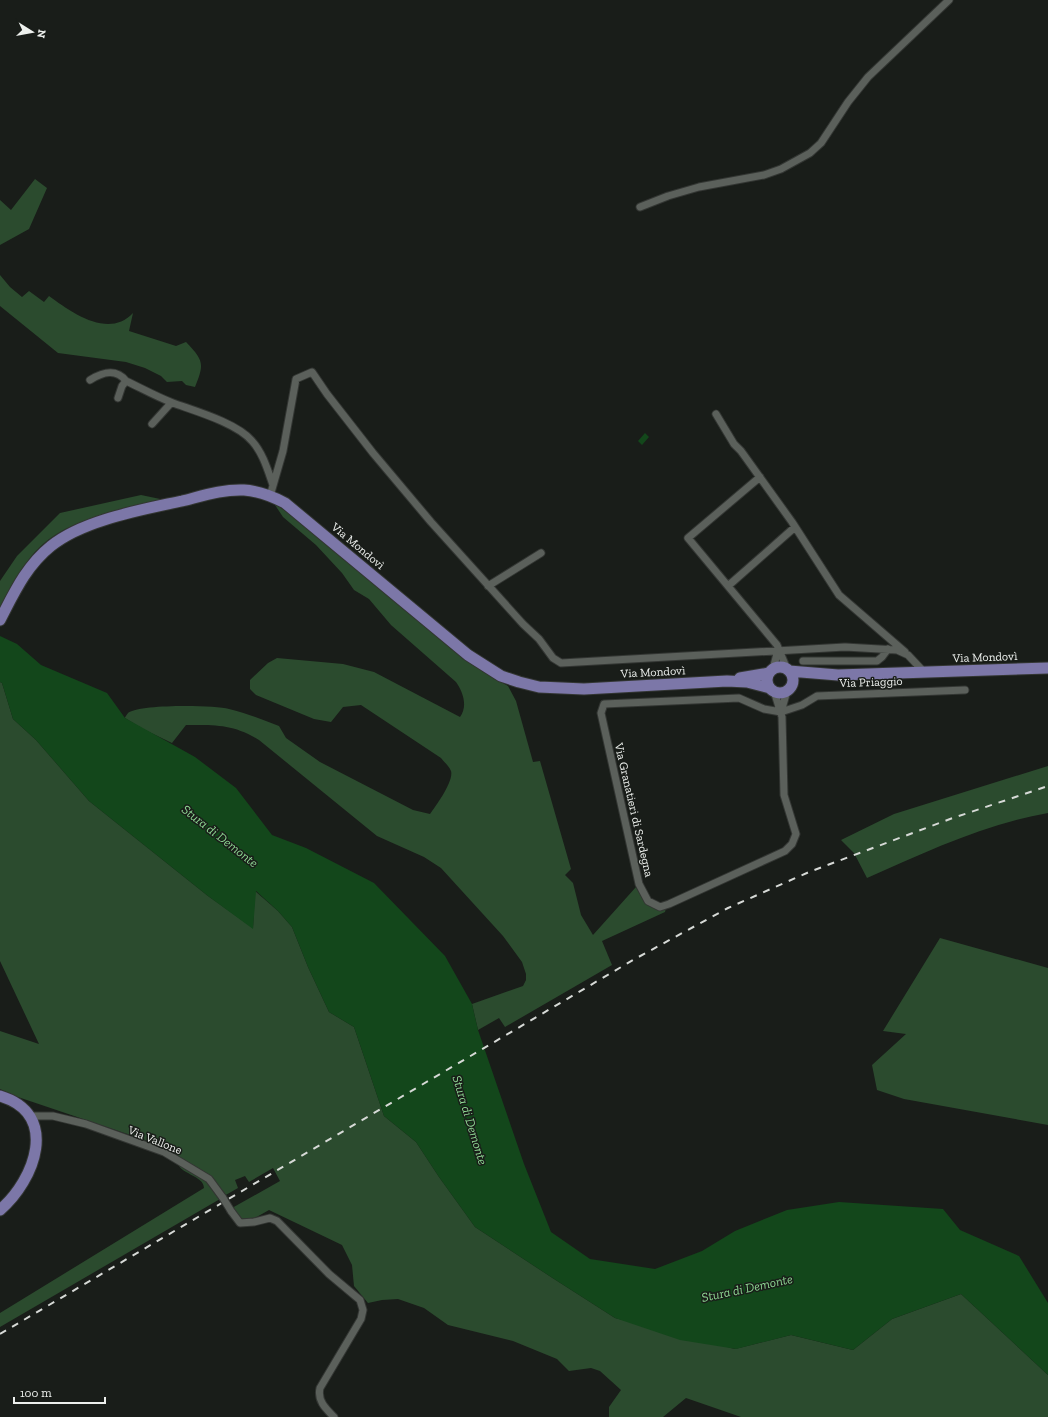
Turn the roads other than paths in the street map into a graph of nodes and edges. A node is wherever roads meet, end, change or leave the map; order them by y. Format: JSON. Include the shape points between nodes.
{"nodes":[{"id":1,"x":948,"y":0,"type":"edge"},
{"id":2,"x":640,"y":207,"type":"dead end"},
{"id":3,"x":90,"y":380,"type":"dead end"},
{"id":4,"x":126,"y":381,"type":"junction"},
{"id":5,"x":118,"y":398,"type":"dead end"},
{"id":6,"x":171,"y":403,"type":"junction"},
{"id":7,"x":716,"y":414,"type":"dead end"},
{"id":8,"x":152,"y":424,"type":"dead end"},
{"id":9,"x":760,"y":477,"type":"junction"},
{"id":10,"x":271,"y":491,"type":"junction"},
{"id":11,"x":795,"y":527,"type":"junction"},
{"id":12,"x":541,"y":553,"type":"dead end"},
{"id":13,"x":488,"y":586,"type":"junction"},
{"id":14,"x":728,"y":586,"type":"junction"},
{"id":15,"x":0,"y":620,"type":"edge"},
{"id":16,"x":888,"y":649,"type":"junction"},
{"id":17,"x":778,"y":650,"type":"junction"},
{"id":18,"x":908,"y":655,"type":"junction"},
{"id":19,"x":803,"y":661,"type":"dead end"},
{"id":20,"x":1048,"y":668,"type":"edge"},
{"id":21,"x":788,"y":670,"type":"junction"},
{"id":22,"x":771,"y":671,"type":"junction"},
{"id":23,"x":924,"y":672,"type":"junction"},
{"id":24,"x":838,"y":675,"type":"junction"},
{"id":25,"x":728,"y":681,"type":"junction"},
{"id":26,"x":789,"y":688,"type":"junction"},
{"id":27,"x":772,"y":690,"type":"junction"},
{"id":28,"x":965,"y":690,"type":"dead end"},
{"id":29,"x":781,"y":712,"type":"junction"},
{"id":30,"x":0,"y":1096,"type":"edge"},
{"id":31,"x":31,"y":1116,"type":"junction"},
{"id":32,"x":0,"y":1210,"type":"edge"},
{"id":33,"x":334,"y":1417,"type":"edge"}],
"edges":[{"from":1,"to":2,"type":"street","via":[[868,77],[848,102],[822,143],[810,153],[764,175],[699,187]]},
{"from":3,"to":4,"type":"street","via":[[102,373],[113,372],[122,375]]},
{"from":4,"to":5,"type":"street"},
{"from":4,"to":6,"type":"street"},
{"from":6,"to":8,"type":"street"},
{"from":6,"to":10,"type":"street","via":[[218,420],[252,441],[267,468]]},
{"from":7,"to":9,"type":"street","via":[[734,444]]},
{"from":9,"to":11,"type":"street"},
{"from":9,"to":14,"type":"street","via":[[688,538]]},
{"from":10,"to":13,"type":"street","name":"Via Mondovì","via":[[287,434],[296,379],[312,372],[373,452]]},
{"from":10,"to":15,"type":"main road","name":"Via Mondovì","via":[[220,492],[89,525],[73,532],[33,562]]},
{"from":10,"to":25,"type":"main road","name":"Via Mondovì","via":[[468,654],[501,676],[519,682],[562,689]]},
{"from":11,"to":14,"type":"street"},
{"from":11,"to":18,"type":"street","via":[[839,595]]},
{"from":12,"to":13,"type":"street"},
{"from":13,"to":17,"type":"street","name":"Via Mondovì","via":[[539,639],[556,662],[561,664]]},
{"from":14,"to":17,"type":"street","via":[[777,645]]},
{"from":16,"to":17,"type":"street","name":"Via Mondovì","via":[[845,647]]},
{"from":16,"to":18,"type":"street","name":"Via Mondovì"},
{"from":16,"to":19,"type":"street","via":[[877,661]]},
{"from":17,"to":21,"type":"street"},
{"from":17,"to":22,"type":"street"},
{"from":18,"to":23,"type":"street"},
{"from":20,"to":23,"type":"main road","name":"Via Mondovì"},
{"from":21,"to":22,"type":"main road","via":[[780,667]]},
{"from":21,"to":24,"type":"main road","name":"Via Mondovì"},
{"from":21,"to":26,"type":"main road","via":[[793,678]]},
{"from":22,"to":25,"type":"main road","name":"Via Mondovì"},
{"from":22,"to":27,"type":"main road","via":[[767,680]]},
{"from":23,"to":24,"type":"main road","name":"Via Mondovì"},
{"from":24,"to":26,"type":"main road","name":"Via Mondovì","via":[[802,681]]},
{"from":25,"to":27,"type":"main road","name":"Via Mondovì","via":[[747,682]]},
{"from":26,"to":27,"type":"main road","via":[[780,693]]},
{"from":26,"to":29,"type":"street","name":"Via Granatieri di Sardegna"},
{"from":27,"to":29,"type":"street","name":"Via Granatieri di Sardegna"},
{"from":28,"to":29,"type":"street","name":"Via Priaggio","via":[[817,696],[802,705]]},
{"from":29,"to":29,"type":"street","name":"Via Granatieri di Sardegna","via":[[764,709],[739,698],[604,704],[601,713],[614,773],[639,884],[648,901],[660,907],[669,904],[785,851],[792,844],[796,834],[784,795]]},
{"from":30,"to":31,"type":"main road","via":[[19,1103]]},
{"from":31,"to":32,"type":"main road","via":[[36,1135],[34,1161],[19,1191]]},
{"from":31,"to":33,"type":"street","name":"Via Vallone","bridge":true,"via":[[53,1116],[86,1124],[164,1152],[209,1179],[240,1223],[270,1218],[277,1221],[329,1274],[360,1300],[363,1310],[361,1319],[320,1388],[319,1394],[323,1404]]}]}
